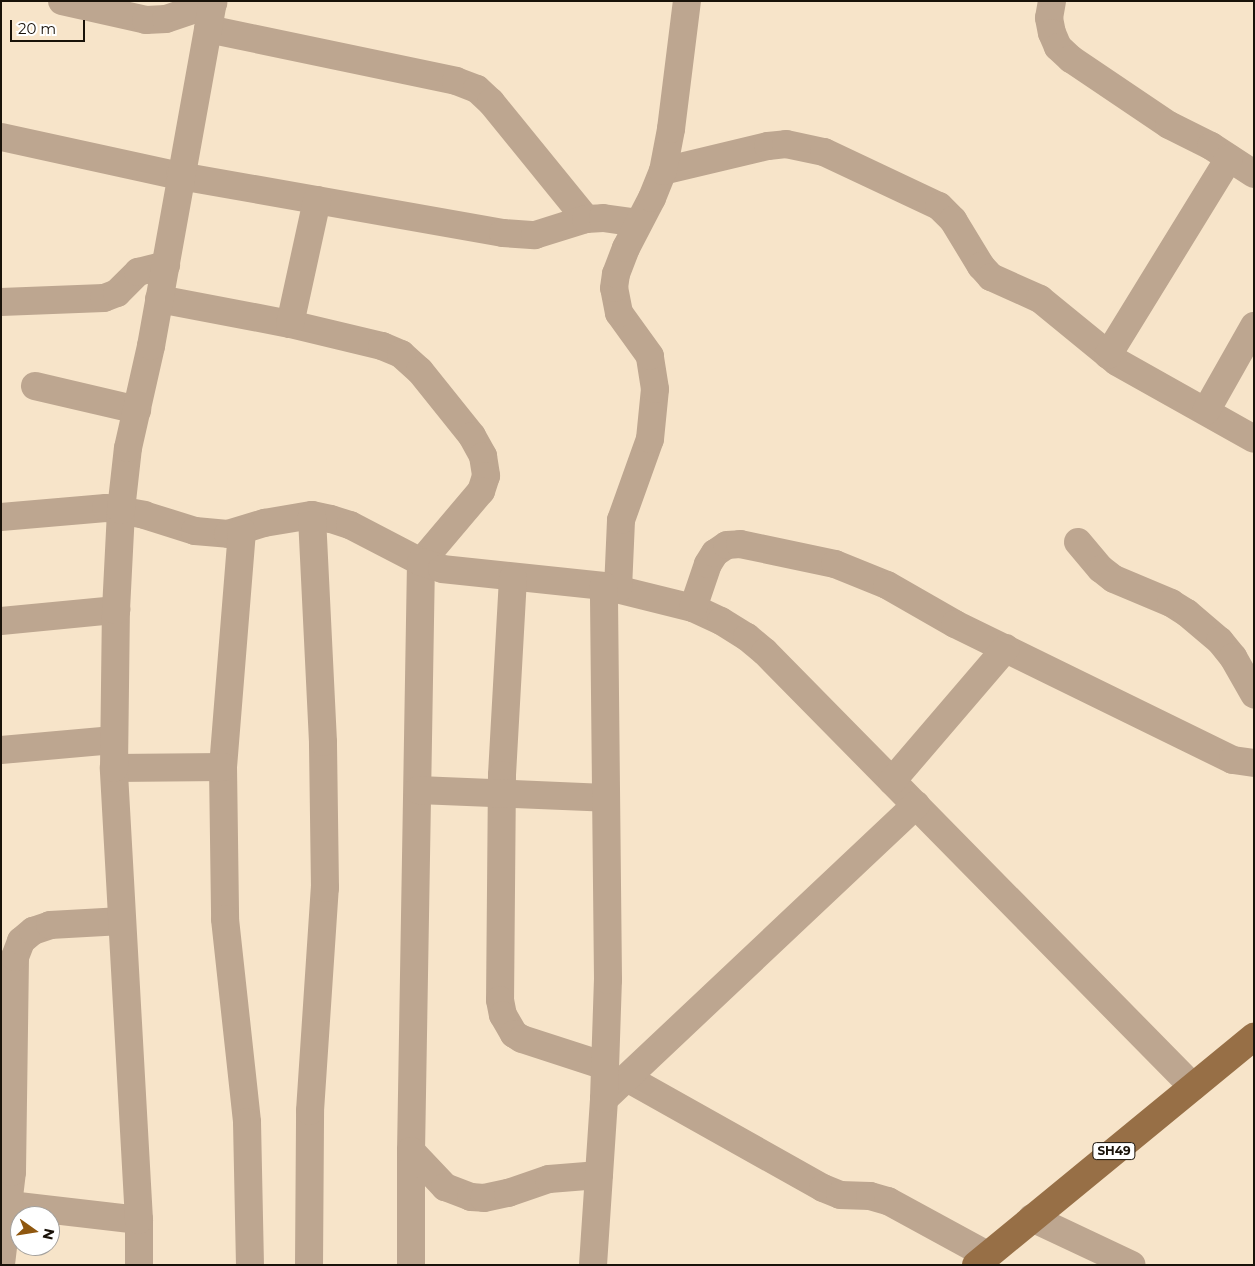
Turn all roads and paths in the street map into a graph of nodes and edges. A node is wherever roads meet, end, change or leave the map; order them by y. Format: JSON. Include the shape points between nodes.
{"nodes":[{"id":1,"x":62,"y":1,"type":"edge"},
{"id":2,"x":687,"y":1,"type":"edge"},
{"id":3,"x":1052,"y":1,"type":"edge"},
{"id":4,"x":211,"y":11,"type":"edge"},
{"id":5,"x":1,"y":137,"type":"edge"},
{"id":6,"x":1229,"y":158,"type":"junction"},
{"id":7,"x":663,"y":171,"type":"junction"},
{"id":8,"x":1254,"y":174,"type":"edge"},
{"id":9,"x":180,"y":176,"type":"junction"},
{"id":10,"x":317,"y":200,"type":"junction"},
{"id":11,"x":586,"y":219,"type":"junction"},
{"id":12,"x":638,"y":223,"type":"junction"},
{"id":13,"x":166,"y":265,"type":"junction"},
{"id":14,"x":159,"y":299,"type":"junction"},
{"id":15,"x":1,"y":302,"type":"edge"},
{"id":16,"x":290,"y":324,"type":"junction"},
{"id":17,"x":1254,"y":326,"type":"edge"},
{"id":18,"x":1108,"y":355,"type":"junction"},
{"id":19,"x":35,"y":386,"type":"dead end"},
{"id":20,"x":137,"y":410,"type":"junction"},
{"id":21,"x":1206,"y":412,"type":"junction"},
{"id":22,"x":1254,"y":439,"type":"edge"},
{"id":23,"x":121,"y":510,"type":"junction"},
{"id":24,"x":312,"y":515,"type":"junction"},
{"id":25,"x":1,"y":517,"type":"edge"},
{"id":26,"x":242,"y":531,"type":"junction"},
{"id":27,"x":1078,"y":542,"type":"dead end"},
{"id":28,"x":421,"y":562,"type":"junction"},
{"id":29,"x":513,"y":578,"type":"junction"},
{"id":30,"x":611,"y":588,"type":"junction"},
{"id":31,"x":693,"y":608,"type":"junction"},
{"id":32,"x":116,"y":610,"type":"junction"},
{"id":33,"x":1,"y":621,"type":"edge"},
{"id":34,"x":1006,"y":648,"type":"junction"},
{"id":35,"x":1254,"y":694,"type":"edge"},
{"id":36,"x":114,"y":740,"type":"junction"},
{"id":37,"x":1,"y":750,"type":"edge"},
{"id":38,"x":1254,"y":763,"type":"edge"},
{"id":39,"x":223,"y":767,"type":"junction"},
{"id":40,"x":114,"y":768,"type":"junction"},
{"id":41,"x":892,"y":781,"type":"junction"},
{"id":42,"x":418,"y":790,"type":"junction"},
{"id":43,"x":502,"y":794,"type":"junction"},
{"id":44,"x":606,"y":798,"type":"junction"},
{"id":45,"x":916,"y":805,"type":"junction"},
{"id":46,"x":122,"y":922,"type":"junction"},
{"id":47,"x":1254,"y":1037,"type":"edge"},
{"id":48,"x":616,"y":1072,"type":"junction"},
{"id":49,"x":1193,"y":1086,"type":"junction"},
{"id":50,"x":411,"y":1151,"type":"junction"},
{"id":51,"x":599,"y":1175,"type":"junction"},
{"id":52,"x":6,"y":1204,"type":"edge"},
{"id":53,"x":1032,"y":1218,"type":"junction"},
{"id":54,"x":139,"y":1220,"type":"junction"},
{"id":55,"x":981,"y":1260,"type":"edge"},
{"id":56,"x":1,"y":1264,"type":"edge"},
{"id":57,"x":139,"y":1265,"type":"edge"},
{"id":58,"x":250,"y":1265,"type":"edge"},
{"id":59,"x":309,"y":1265,"type":"edge"},
{"id":60,"x":411,"y":1265,"type":"edge"},
{"id":61,"x":593,"y":1265,"type":"edge"},
{"id":62,"x":1132,"y":1265,"type":"edge"}],
"edges":[{"from":1,"to":4,"type":"street","via":[[146,20]]},
{"from":2,"to":7,"type":"street"},
{"from":3,"to":6,"type":"street","via":[[1049,18],[1052,33],[1058,46],[1071,58],[1169,125]]},
{"from":4,"to":9,"type":"street"},
{"from":4,"to":11,"type":"street","via":[[476,89],[491,102]]},
{"from":5,"to":9,"type":"street"},
{"from":6,"to":8,"type":"street"},
{"from":6,"to":18,"type":"street"},
{"from":7,"to":12,"type":"street"},
{"from":7,"to":18,"type":"street","via":[[768,146],[786,144],[824,152],[939,206],[953,220],[991,277],[1040,299]]},
{"from":9,"to":10,"type":"street"},
{"from":9,"to":13,"type":"street"},
{"from":10,"to":11,"type":"street","via":[[525,236]]},
{"from":10,"to":16,"type":"street"},
{"from":11,"to":12,"type":"street"},
{"from":12,"to":30,"type":"street","via":[[616,274],[615,299],[626,324],[650,356],[655,407],[650,439],[622,520]]},
{"from":13,"to":14,"type":"street"},
{"from":13,"to":15,"type":"street","via":[[138,272],[117,293],[104,298]]},
{"from":14,"to":16,"type":"street"},
{"from":14,"to":20,"type":"street"},
{"from":16,"to":28,"type":"street","via":[[382,346],[401,354],[420,371],[476,443],[483,456],[486,476],[480,491]]},
{"from":17,"to":21,"type":"street"},
{"from":18,"to":21,"type":"street"},
{"from":19,"to":20,"type":"street"},
{"from":20,"to":23,"type":"street","via":[[126,457]]},
{"from":21,"to":22,"type":"street"},
{"from":23,"to":25,"type":"street","via":[[89,508]]},
{"from":23,"to":26,"type":"street","via":[[207,534]]},
{"from":23,"to":32,"type":"street"},
{"from":24,"to":26,"type":"street","via":[[264,523]]},
{"from":24,"to":28,"type":"street","via":[[350,526]]},
{"from":24,"to":59,"type":"street","via":[[323,742],[325,888],[310,1111]]},
{"from":26,"to":39,"type":"street"},
{"from":27,"to":35,"type":"street","via":[[1114,579],[1187,613],[1220,641]]},
{"from":28,"to":29,"type":"street","via":[[442,569]]},
{"from":28,"to":42,"type":"street"},
{"from":29,"to":30,"type":"street"},
{"from":29,"to":43,"type":"street"},
{"from":30,"to":31,"type":"street"},
{"from":30,"to":44,"type":"street"},
{"from":31,"to":34,"type":"street","via":[[715,552],[727,545],[740,544],[826,562],[863,574]]},
{"from":31,"to":41,"type":"street","via":[[748,637]]},
{"from":32,"to":33,"type":"street"},
{"from":32,"to":36,"type":"street"},
{"from":34,"to":38,"type":"street","via":[[1233,760]]},
{"from":34,"to":41,"type":"street"},
{"from":36,"to":37,"type":"street"},
{"from":36,"to":40,"type":"street"},
{"from":39,"to":40,"type":"street"},
{"from":39,"to":58,"type":"street","via":[[226,919],[247,1122]]},
{"from":40,"to":46,"type":"street"},
{"from":41,"to":45,"type":"street"},
{"from":42,"to":43,"type":"street"},
{"from":42,"to":50,"type":"street"},
{"from":43,"to":44,"type":"street"},
{"from":43,"to":48,"type":"street","via":[[500,1000],[503,1016],[508,1026],[522,1039]]},
{"from":44,"to":48,"type":"street","via":[[608,980]]},
{"from":45,"to":48,"type":"street"},
{"from":45,"to":49,"type":"street"},
{"from":46,"to":52,"type":"street","via":[[50,925],[33,931],[21,941],[13,972],[14,1132]]},
{"from":46,"to":54,"type":"street"},
{"from":47,"to":49,"type":"main road","number":"SH49"},
{"from":48,"to":51,"type":"street","via":[[604,1099]]},
{"from":48,"to":55,"type":"street","via":[[823,1188],[840,1194],[888,1201]]},
{"from":49,"to":53,"type":"main road","number":"SH49"},
{"from":50,"to":51,"type":"street","via":[[445,1187],[470,1197],[508,1193],[549,1178]]},
{"from":50,"to":60,"type":"street"},
{"from":51,"to":61,"type":"street"},
{"from":52,"to":54,"type":"street"},
{"from":52,"to":56,"type":"street"},
{"from":53,"to":55,"type":"main road","number":"SH49"},
{"from":53,"to":62,"type":"street"},
{"from":54,"to":57,"type":"street"}]}
